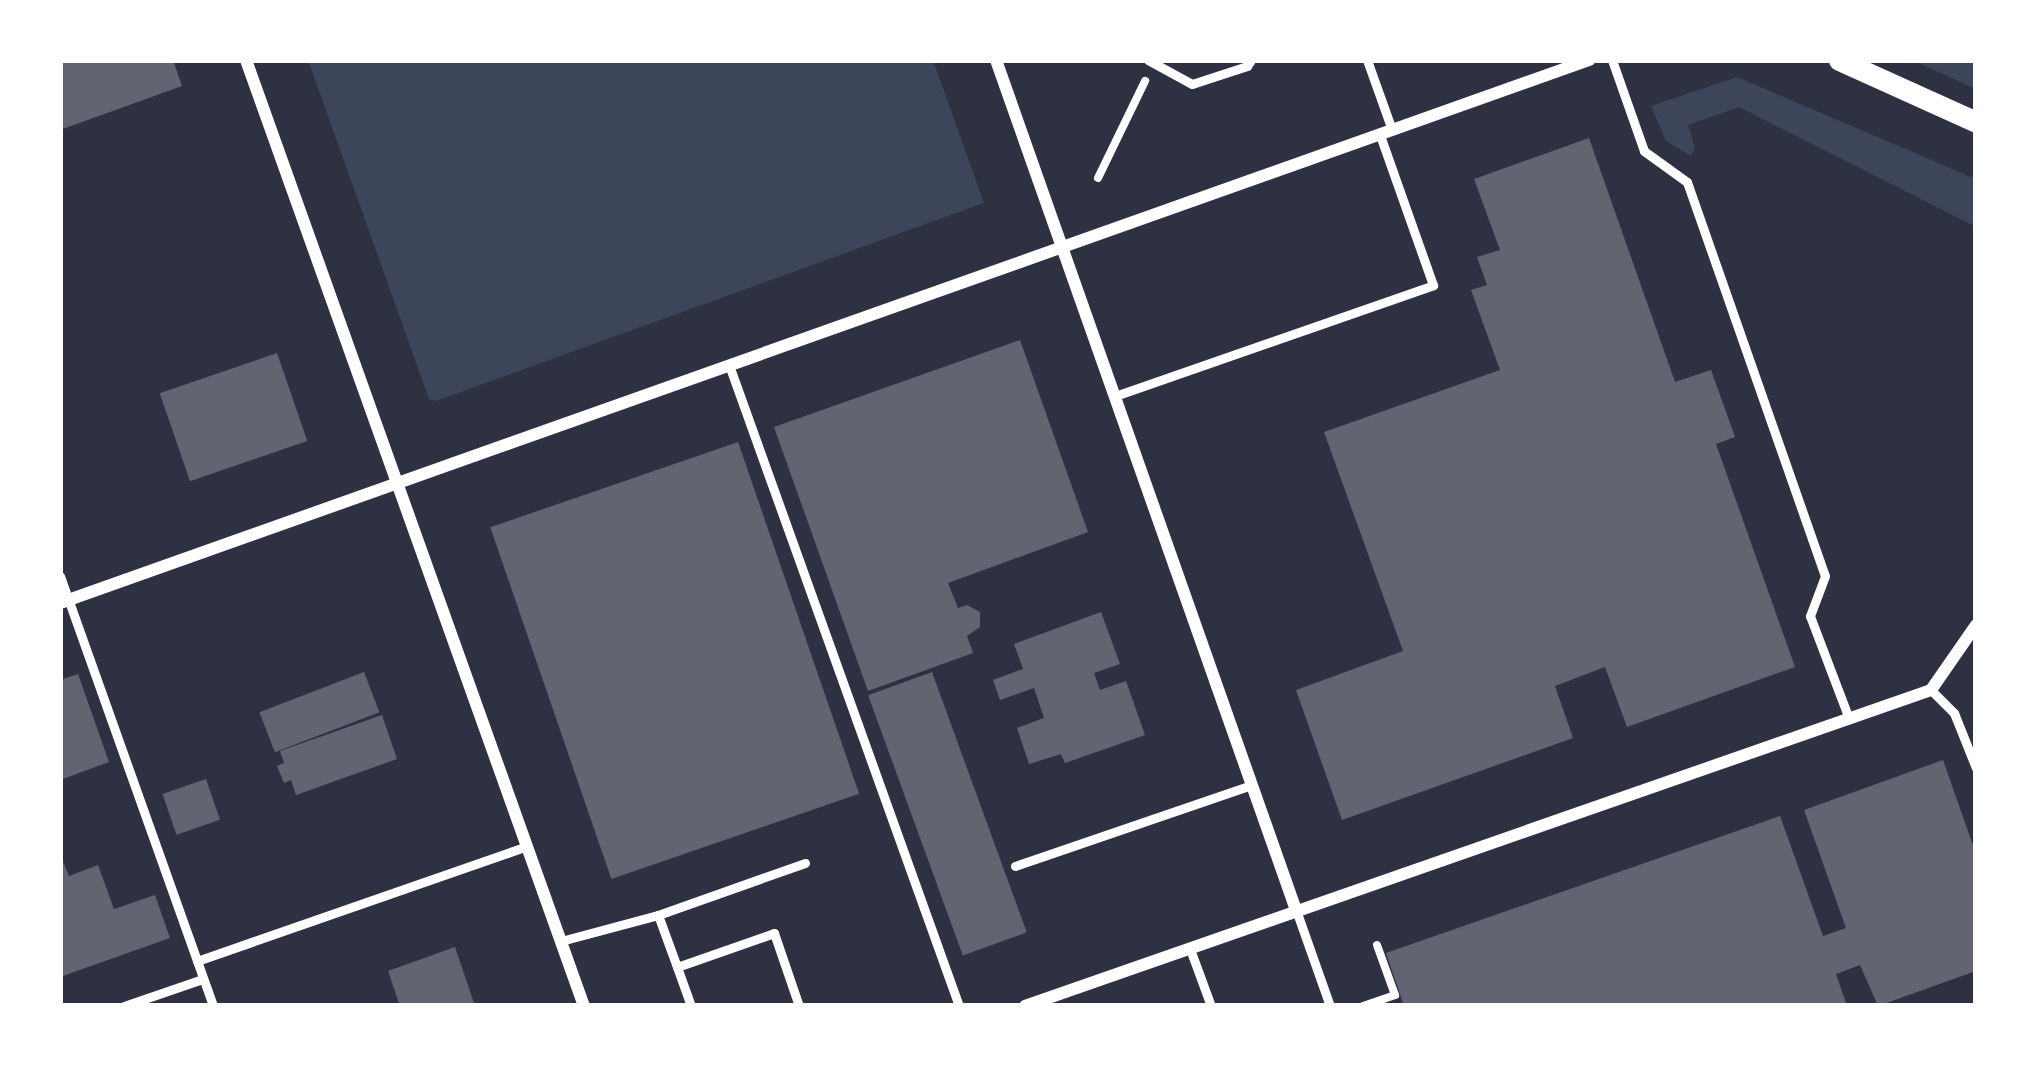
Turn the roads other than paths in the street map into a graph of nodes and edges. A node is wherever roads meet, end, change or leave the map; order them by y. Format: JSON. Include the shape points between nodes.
{"nodes":[{"id":1,"x":246,"y":60,"type":"edge"},
{"id":2,"x":996,"y":60,"type":"edge"},
{"id":3,"x":1251,"y":60,"type":"edge"},
{"id":4,"x":1367,"y":60,"type":"edge"},
{"id":5,"x":1589,"y":60,"type":"edge"},
{"id":6,"x":1612,"y":60,"type":"edge"},
{"id":7,"x":1151,"y":62,"type":"edge"},
{"id":8,"x":1846,"y":62,"type":"edge"},
{"id":9,"x":1976,"y":122,"type":"edge"},
{"id":10,"x":1386,"y":133,"type":"junction"},
{"id":11,"x":1063,"y":247,"type":"junction"},
{"id":12,"x":729,"y":365,"type":"junction"},
{"id":13,"x":1115,"y":396,"type":"junction"},
{"id":14,"x":397,"y":483,"type":"junction"},
{"id":15,"x":60,"y":576,"type":"edge"},
{"id":16,"x":64,"y":601,"type":"edge"},
{"id":17,"x":1976,"y":625,"type":"edge"},
{"id":18,"x":1930,"y":690,"type":"junction"},
{"id":19,"x":1849,"y":716,"type":"junction"},
{"id":20,"x":1976,"y":768,"type":"edge"},
{"id":21,"x":1251,"y":784,"type":"junction"},
{"id":22,"x":526,"y":846,"type":"junction"},
{"id":23,"x":805,"y":863,"type":"dead end"},
{"id":24,"x":1015,"y":866,"type":"dead end"},
{"id":25,"x":1295,"y":910,"type":"junction"},
{"id":26,"x":658,"y":915,"type":"junction"},
{"id":27,"x":561,"y":941,"type":"junction"},
{"id":28,"x":1190,"y":949,"type":"junction"},
{"id":29,"x":197,"y":961,"type":"junction"},
{"id":30,"x":677,"y":968,"type":"junction"},
{"id":31,"x":203,"y":979,"type":"junction"},
{"id":32,"x":124,"y":1006,"type":"edge"},
{"id":33,"x":213,"y":1006,"type":"edge"},
{"id":34,"x":584,"y":1006,"type":"edge"},
{"id":35,"x":691,"y":1006,"type":"edge"},
{"id":36,"x":800,"y":1006,"type":"edge"},
{"id":37,"x":959,"y":1006,"type":"edge"},
{"id":38,"x":1025,"y":1006,"type":"edge"},
{"id":39,"x":1210,"y":1006,"type":"edge"},
{"id":40,"x":1330,"y":1006,"type":"edge"}],
"edges":[{"from":1,"to":14,"type":"street"},
{"from":2,"to":11,"type":"street"},
{"from":3,"to":7,"type":"lane","via":[[1192,84]]},
{"from":4,"to":10,"type":"lane"},
{"from":5,"to":10,"type":"street"},
{"from":6,"to":19,"type":"lane","via":[[1644,151],[1687,182],[1825,576],[1810,616]]},
{"from":8,"to":9,"type":"street"},
{"from":10,"to":11,"type":"street"},
{"from":10,"to":13,"type":"lane","via":[[1433,285]]},
{"from":11,"to":12,"type":"street"},
{"from":11,"to":13,"type":"street"},
{"from":12,"to":14,"type":"street"},
{"from":12,"to":37,"type":"lane"},
{"from":13,"to":21,"type":"street"},
{"from":14,"to":16,"type":"street"},
{"from":14,"to":22,"type":"street"},
{"from":15,"to":16,"type":"lane"},
{"from":16,"to":29,"type":"lane"},
{"from":17,"to":18,"type":"street"},
{"from":18,"to":19,"type":"street"},
{"from":18,"to":20,"type":"lane","via":[[1954,712]]},
{"from":19,"to":25,"type":"street"},
{"from":21,"to":24,"type":"lane"},
{"from":21,"to":25,"type":"street"},
{"from":22,"to":27,"type":"street"},
{"from":22,"to":29,"type":"lane"},
{"from":23,"to":26,"type":"lane"},
{"from":25,"to":28,"type":"street"},
{"from":25,"to":40,"type":"lane"},
{"from":26,"to":27,"type":"lane"},
{"from":26,"to":30,"type":"lane"},
{"from":27,"to":34,"type":"street"},
{"from":28,"to":38,"type":"street"},
{"from":28,"to":39,"type":"lane"},
{"from":29,"to":31,"type":"lane"},
{"from":30,"to":35,"type":"lane"},
{"from":30,"to":36,"type":"lane","via":[[774,934]]},
{"from":31,"to":32,"type":"lane"},
{"from":31,"to":33,"type":"lane"}]}
